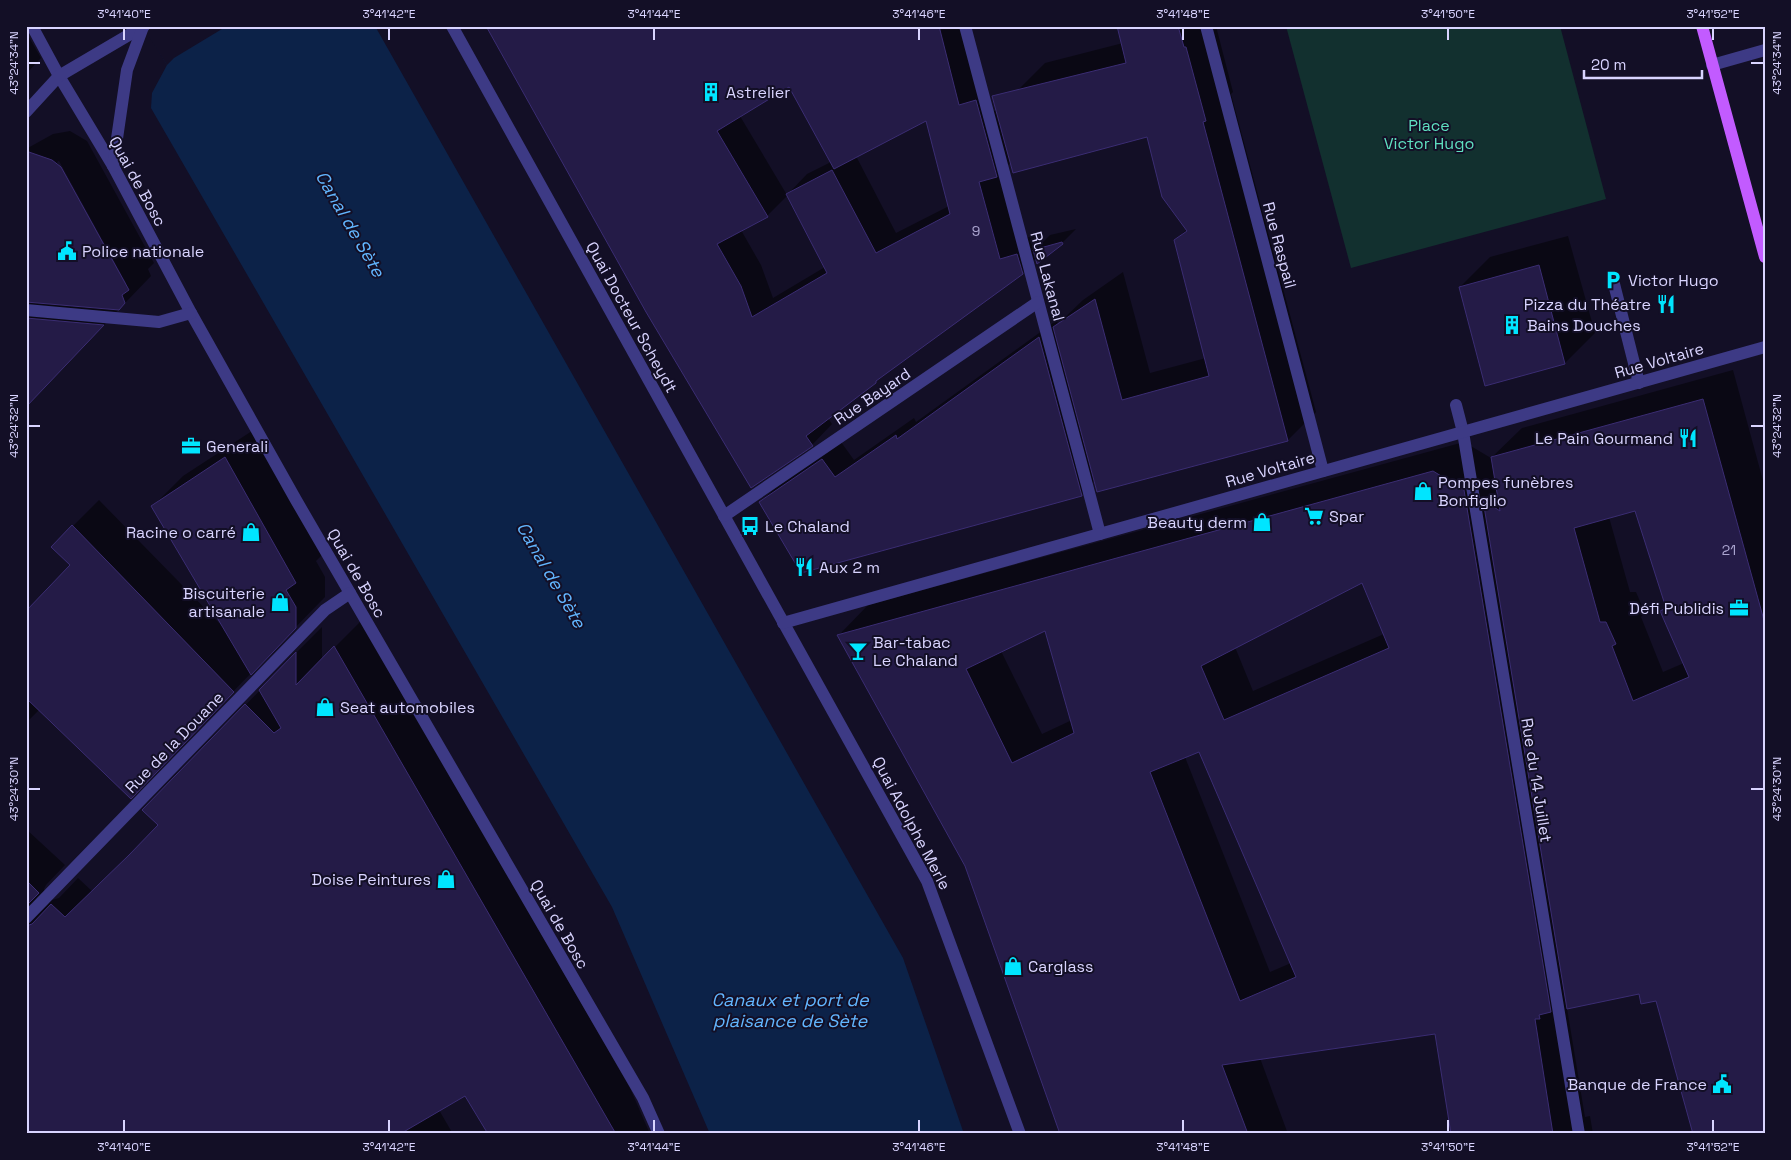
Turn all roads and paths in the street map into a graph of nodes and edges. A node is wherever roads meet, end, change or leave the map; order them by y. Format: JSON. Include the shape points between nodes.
{"nodes":[{"id":1,"x":32,"y":26,"type":"edge"},
{"id":2,"x":143,"y":26,"type":"edge"},
{"id":3,"x":965,"y":26,"type":"edge"},
{"id":4,"x":1206,"y":26,"type":"edge"},
{"id":5,"x":1702,"y":26,"type":"edge"},
{"id":6,"x":451,"y":27,"type":"edge"},
{"id":7,"x":1765,"y":50,"type":"edge"},
{"id":8,"x":1712,"y":65,"type":"junction"},
{"id":9,"x":59,"y":76,"type":"junction"},
{"id":10,"x":26,"y":112,"type":"edge"},
{"id":11,"x":113,"y":166,"type":"junction"},
{"id":12,"x":1765,"y":257,"type":"edge"},
{"id":13,"x":1613,"y":280,"type":"dead end"},
{"id":14,"x":1038,"y":302,"type":"junction"},
{"id":15,"x":26,"y":310,"type":"edge"},
{"id":16,"x":191,"y":313,"type":"junction"},
{"id":17,"x":1765,"y":348,"type":"edge"},
{"id":18,"x":1639,"y":383,"type":"junction"},
{"id":19,"x":1456,"y":405,"type":"dead end"},
{"id":20,"x":1464,"y":432,"type":"junction"},
{"id":21,"x":1323,"y":471,"type":"junction"},
{"id":22,"x":724,"y":516,"type":"junction"},
{"id":23,"x":1100,"y":534,"type":"junction"},
{"id":24,"x":350,"y":593,"type":"junction"},
{"id":25,"x":783,"y":623,"type":"junction"},
{"id":26,"x":26,"y":918,"type":"edge"},
{"id":27,"x":659,"y":1134,"type":"edge"},
{"id":28,"x":1020,"y":1134,"type":"edge"},
{"id":29,"x":1579,"y":1134,"type":"edge"}],
"edges":[{"from":1,"to":9,"type":"street","name":"Quai de Bosc"},
{"from":2,"to":9,"type":"street"},
{"from":2,"to":11,"type":"street","via":[[127,70]]},
{"from":3,"to":14,"type":"street","name":"Rue Lakanal"},
{"from":4,"to":21,"type":"street","name":"Rue Raspail"},
{"from":5,"to":8,"type":"main road"},
{"from":6,"to":22,"type":"street","name":"Quai Docteur Scheydt"},
{"from":7,"to":8,"type":"street"},
{"from":8,"to":12,"type":"main road"},
{"from":9,"to":10,"type":"street"},
{"from":9,"to":11,"type":"street","name":"Quai de Bosc"},
{"from":11,"to":16,"type":"street","name":"Quai de Bosc"},
{"from":13,"to":18,"type":"street"},
{"from":14,"to":22,"type":"street","name":"Rue Bayard"},
{"from":14,"to":23,"type":"street","name":"Rue Lakanal"},
{"from":15,"to":16,"type":"street","via":[[159,322]]},
{"from":16,"to":24,"type":"street","name":"Quai de Bosc"},
{"from":17,"to":18,"type":"street","name":"Rue Voltaire"},
{"from":18,"to":20,"type":"street","name":"Rue Voltaire"},
{"from":19,"to":20,"type":"street","name":"Rue du 14 Juillet"},
{"from":20,"to":21,"type":"street","name":"Rue Voltaire"},
{"from":20,"to":29,"type":"street","name":"Rue du 14 Juillet"},
{"from":21,"to":23,"type":"street","name":"Rue Voltaire"},
{"from":22,"to":25,"type":"street","name":"Quai Docteur Scheydt"},
{"from":23,"to":25,"type":"street","name":"Rue Voltaire"},
{"from":24,"to":26,"type":"street","name":"Rue de la Douane","via":[[325,610]]},
{"from":24,"to":27,"type":"street","name":"Quai de Bosc","via":[[638,1090]]},
{"from":25,"to":28,"type":"street","name":"Quai Adolphe Merle","via":[[927,881]]}]}
